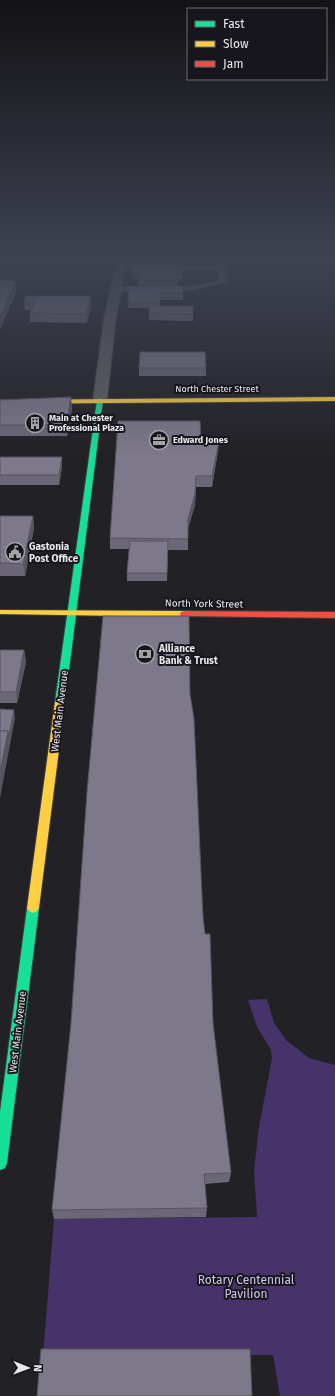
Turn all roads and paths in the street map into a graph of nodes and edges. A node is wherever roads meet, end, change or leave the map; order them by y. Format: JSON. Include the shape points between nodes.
{"nodes":[{"id":1,"x":110,"y":325,"type":"edge"},
{"id":2,"x":333,"y":399,"type":"edge"},
{"id":3,"x":100,"y":400,"type":"junction"},
{"id":4,"x":0,"y":402,"type":"edge"},
{"id":5,"x":0,"y":612,"type":"edge"},
{"id":6,"x":72,"y":612,"type":"junction"},
{"id":7,"x":335,"y":615,"type":"edge"},
{"id":8,"x":0,"y":1162,"type":"edge"}],
"edges":[{"from":1,"to":3,"type":"street","name":"West Main Avenue"},
{"from":2,"to":3,"type":"street","name":"North Chester Street"},
{"from":3,"to":4,"type":"street","name":"North Chester Street"},
{"from":3,"to":6,"type":"street","name":"West Main Avenue"},
{"from":5,"to":6,"type":"street","name":"North York Street"},
{"from":6,"to":7,"type":"street","name":"North York Street"},
{"from":6,"to":8,"type":"street","name":"West Main Avenue"}]}
